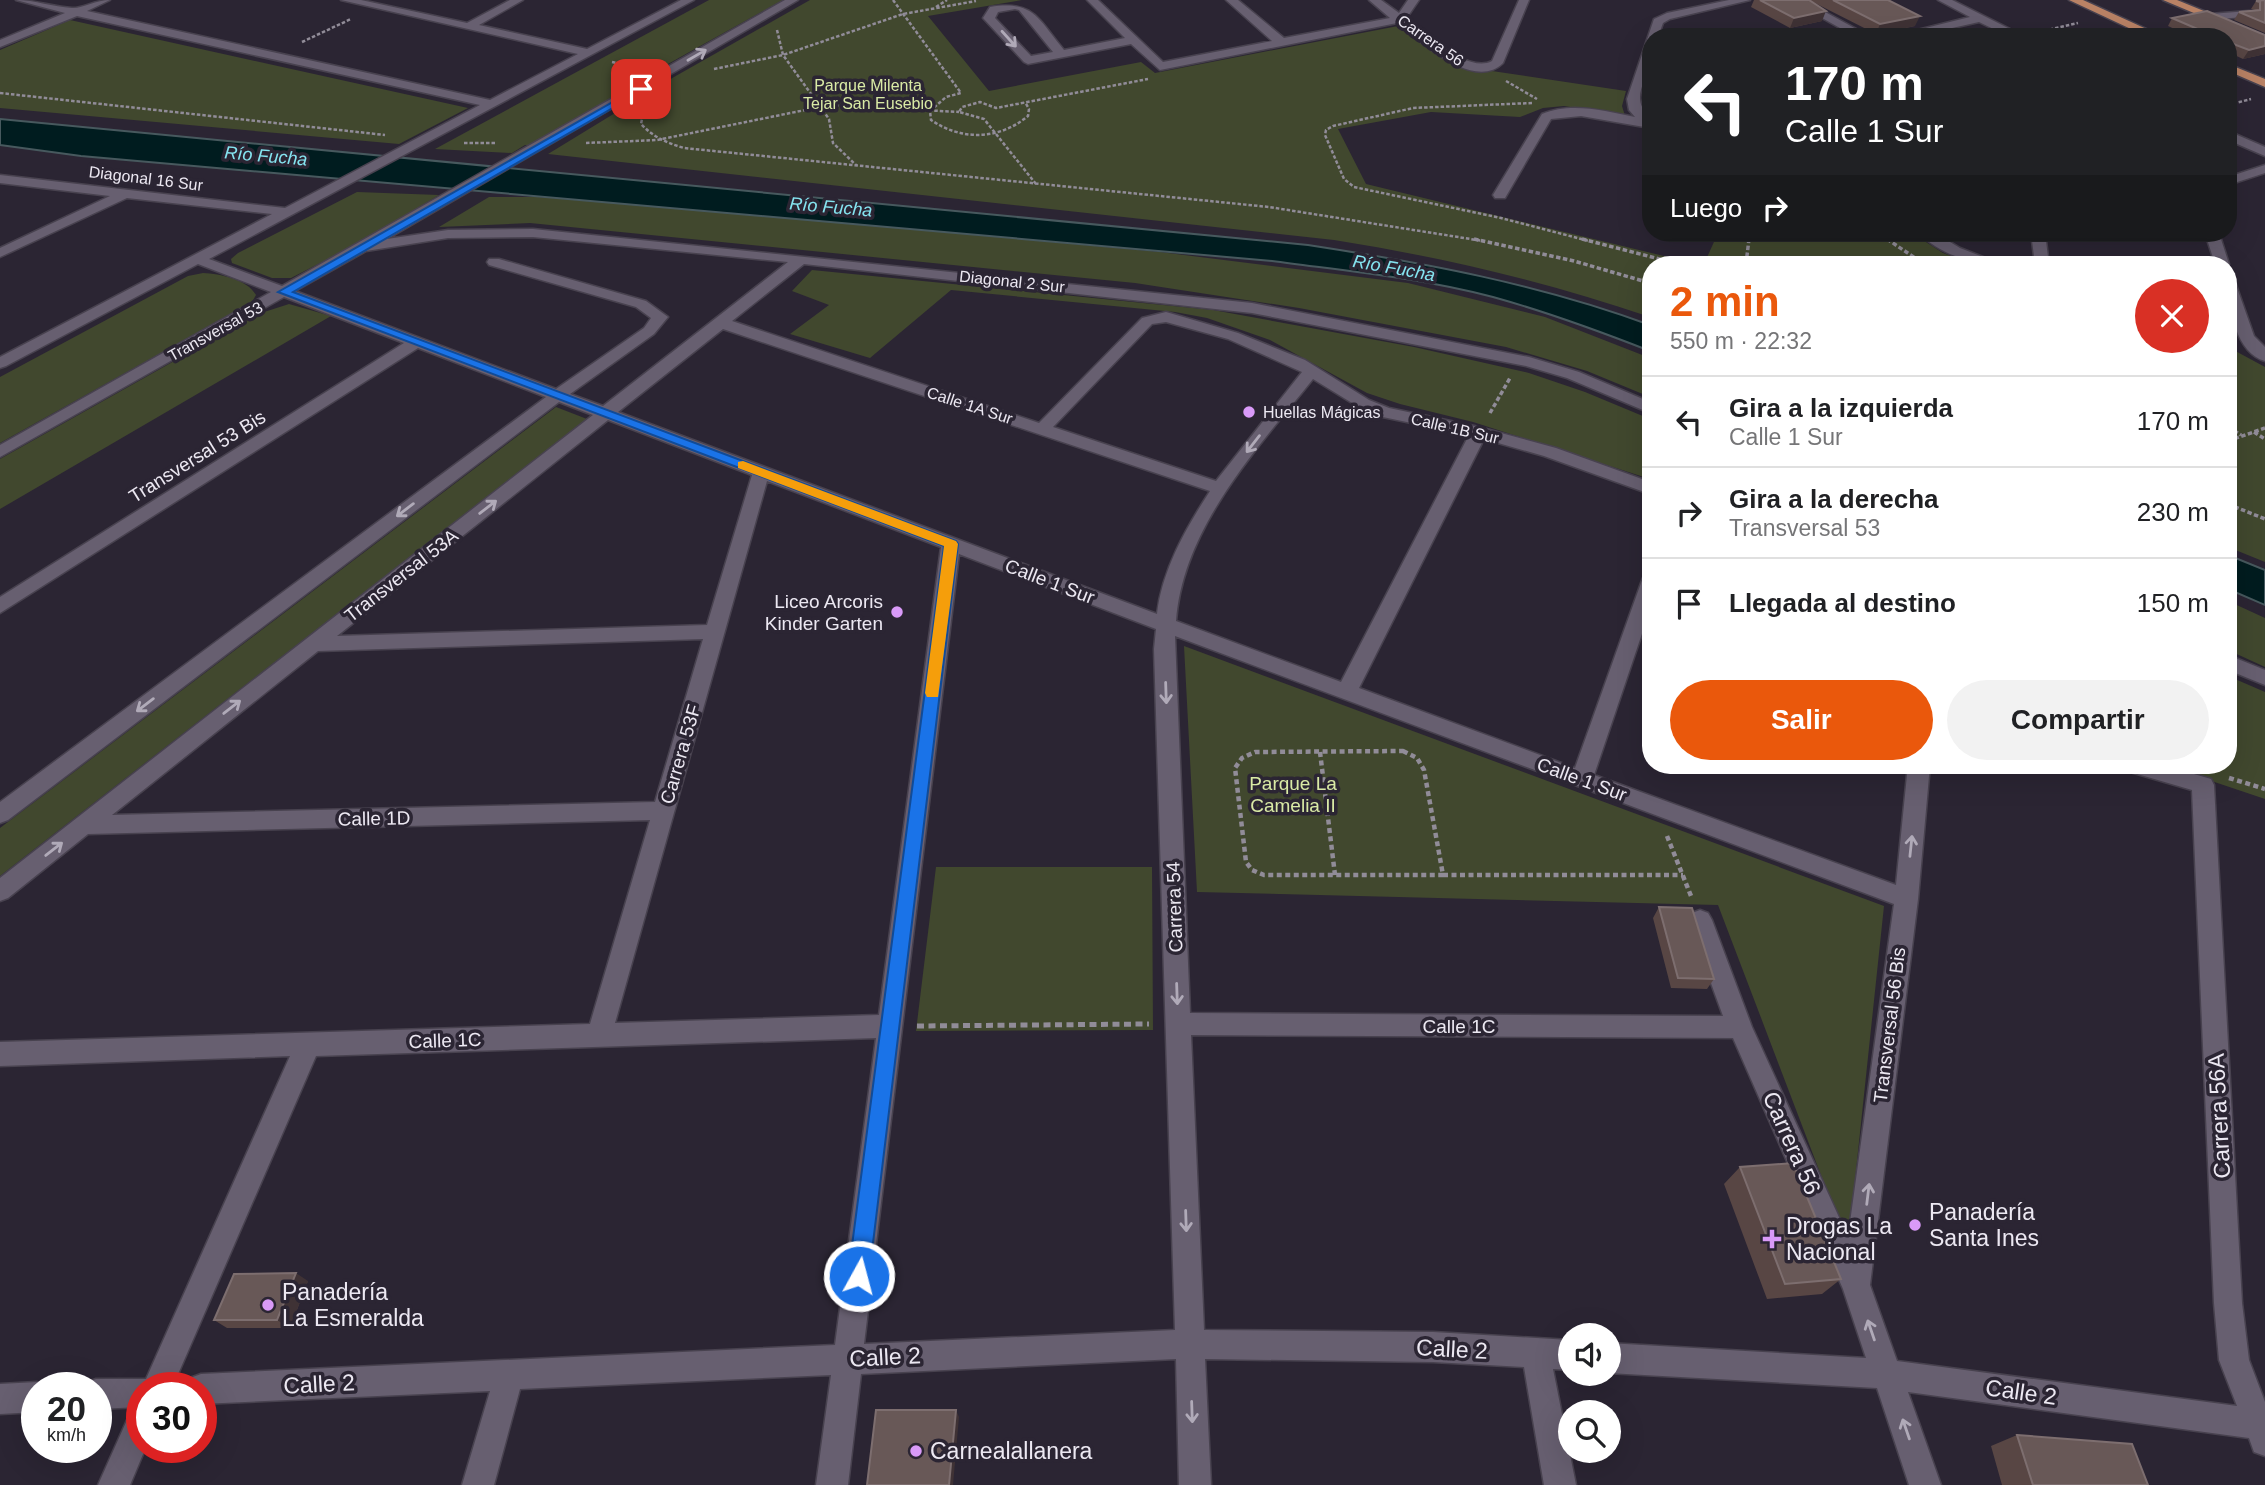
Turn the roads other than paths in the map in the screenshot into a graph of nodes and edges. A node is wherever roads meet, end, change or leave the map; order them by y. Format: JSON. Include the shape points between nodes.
{"nodes":[{"id":1,"x":21,"y":0,"type":"edge"},
{"id":2,"x":105,"y":0,"type":"edge"},
{"id":3,"x":346,"y":0,"type":"edge"},
{"id":4,"x":518,"y":0,"type":"edge"},
{"id":5,"x":690,"y":0,"type":"edge"},
{"id":6,"x":793,"y":0,"type":"edge"},
{"id":7,"x":1092,"y":0,"type":"edge"},
{"id":8,"x":1231,"y":0,"type":"edge"},
{"id":9,"x":1374,"y":0,"type":"edge"},
{"id":10,"x":1414,"y":0,"type":"edge"},
{"id":11,"x":1524,"y":0,"type":"edge"},
{"id":12,"x":1745,"y":0,"type":"edge"},
{"id":13,"x":1795,"y":0,"type":"edge"},
{"id":14,"x":1943,"y":0,"type":"edge"},
{"id":15,"x":2074,"y":0,"type":"edge"},
{"id":16,"x":2168,"y":0,"type":"edge"},
{"id":17,"x":75,"y":12,"type":"junction"},
{"id":18,"x":2249,"y":15,"type":"edge"},
{"id":19,"x":1981,"y":18,"type":"junction"},
{"id":20,"x":2210,"y":18,"type":"junction"},
{"id":21,"x":1400,"y":19,"type":"junction"},
{"id":22,"x":468,"y":26,"type":"junction"},
{"id":23,"x":1655,"y":28,"type":"edge"},
{"id":24,"x":1848,"y":28,"type":"edge"},
{"id":25,"x":1936,"y":28,"type":"edge"},
{"id":26,"x":2002,"y":28,"type":"edge"},
{"id":27,"x":2137,"y":28,"type":"edge"},
{"id":28,"x":2235,"y":28,"type":"edge"},
{"id":29,"x":2237,"y":29,"type":"edge"},
{"id":30,"x":1134,"y":40,"type":"junction"},
{"id":31,"x":2265,"y":40,"type":"edge"},
{"id":32,"x":1281,"y":42,"type":"junction"},
{"id":33,"x":0,"y":44,"type":"edge"},
{"id":34,"x":587,"y":54,"type":"junction"},
{"id":35,"x":1061,"y":54,"type":"junction"},
{"id":36,"x":1642,"y":69,"type":"edge"},
{"id":37,"x":2237,"y":71,"type":"edge"},
{"id":38,"x":2265,"y":83,"type":"edge"},
{"id":39,"x":491,"y":104,"type":"junction"},
{"id":40,"x":1642,"y":117,"type":"edge"},
{"id":41,"x":1642,"y":123,"type":"edge"},
{"id":42,"x":2237,"y":139,"type":"edge"},
{"id":43,"x":2265,"y":152,"type":"edge"},
{"id":44,"x":2265,"y":169,"type":"edge"},
{"id":45,"x":2237,"y":178,"type":"edge"},
{"id":46,"x":0,"y":179,"type":"edge"},
{"id":47,"x":125,"y":193,"type":"junction"},
{"id":48,"x":1500,"y":195,"type":"dead end"},
{"id":49,"x":287,"y":212,"type":"junction"},
{"id":50,"x":1940,"y":242,"type":"edge"},
{"id":51,"x":363,"y":247,"type":"junction"},
{"id":52,"x":0,"y":253,"type":"edge"},
{"id":53,"x":1970,"y":256,"type":"edge"},
{"id":54,"x":801,"y":258,"type":"junction"},
{"id":55,"x":197,"y":260,"type":"junction"},
{"id":56,"x":494,"y":262,"type":"dead end"},
{"id":57,"x":284,"y":292,"type":"junction"},
{"id":58,"x":2237,"y":312,"type":"edge"},
{"id":59,"x":721,"y":323,"type":"junction"},
{"id":60,"x":416,"y":342,"type":"junction"},
{"id":61,"x":2261,"y":352,"type":"edge"},
{"id":62,"x":0,"y":363,"type":"edge"},
{"id":63,"x":1311,"y":372,"type":"junction"},
{"id":64,"x":558,"y":396,"type":"junction"},
{"id":65,"x":1642,"y":405,"type":"edge"},
{"id":66,"x":607,"y":414,"type":"junction"},
{"id":67,"x":1042,"y":429,"type":"junction"},
{"id":68,"x":1479,"y":432,"type":"junction"},
{"id":69,"x":0,"y":452,"type":"edge"},
{"id":70,"x":761,"y":472,"type":"junction"},
{"id":71,"x":1642,"y":485,"type":"edge"},
{"id":72,"x":1218,"y":488,"type":"junction"},
{"id":73,"x":951,"y":544,"type":"junction"},
{"id":74,"x":0,"y":606,"type":"edge"},
{"id":75,"x":1642,"y":606,"type":"edge"},
{"id":76,"x":1166,"y":625,"type":"junction"},
{"id":77,"x":715,"y":632,"type":"junction"},
{"id":78,"x":311,"y":644,"type":"junction"},
{"id":79,"x":2237,"y":666,"type":"edge"},
{"id":80,"x":2265,"y":678,"type":"edge"},
{"id":81,"x":1347,"y":691,"type":"junction"},
{"id":82,"x":1919,"y":774,"type":"edge"},
{"id":83,"x":2183,"y":774,"type":"edge"},
{"id":84,"x":1583,"y":779,"type":"junction"},
{"id":85,"x":663,"y":811,"type":"junction"},
{"id":86,"x":0,"y":814,"type":"edge"},
{"id":87,"x":84,"y":825,"type":"junction"},
{"id":88,"x":0,"y":891,"type":"edge"},
{"id":89,"x":1906,"y":899,"type":"junction"},
{"id":90,"x":1700,"y":920,"type":"road end"},
{"id":91,"x":1178,"y":1024,"type":"junction"},
{"id":92,"x":891,"y":1026,"type":"junction"},
{"id":93,"x":1740,"y":1027,"type":"junction"},
{"id":94,"x":599,"y":1035,"type":"junction"},
{"id":95,"x":308,"y":1044,"type":"junction"},
{"id":96,"x":0,"y":1054,"type":"edge"},
{"id":97,"x":1856,"y":1286,"type":"junction"},
{"id":98,"x":1190,"y":1344,"type":"junction"},
{"id":99,"x":1536,"y":1353,"type":"junction"},
{"id":100,"x":1558,"y":1355,"type":"edge"},
{"id":101,"x":848,"y":1359,"type":"junction"},
{"id":102,"x":1621,"y":1359,"type":"edge"},
{"id":103,"x":164,"y":1372,"type":"edge"},
{"id":104,"x":1886,"y":1374,"type":"junction"},
{"id":105,"x":509,"y":1375,"type":"junction"},
{"id":106,"x":217,"y":1388,"type":"edge"},
{"id":107,"x":21,"y":1398,"type":"edge"},
{"id":108,"x":0,"y":1399,"type":"edge"},
{"id":109,"x":2262,"y":1430,"type":"edge"},
{"id":110,"x":126,"y":1458,"type":"edge"},
{"id":111,"x":114,"y":1485,"type":"edge"},
{"id":112,"x":478,"y":1485,"type":"edge"},
{"id":113,"x":832,"y":1485,"type":"edge"},
{"id":114,"x":1195,"y":1485,"type":"edge"},
{"id":115,"x":1560,"y":1485,"type":"edge"},
{"id":116,"x":1925,"y":1485,"type":"edge"}],
"edges":[{"from":1,"to":17,"type":"street"},
{"from":2,"to":17,"type":"street"},
{"from":3,"to":22,"type":"street"},
{"from":4,"to":22,"type":"street"},
{"from":5,"to":34,"type":"street"},
{"from":51,"to":6,"type":"street","name":"Transversal 53","one_way":true},
{"from":7,"to":30,"type":"street"},
{"from":8,"to":32,"type":"street"},
{"from":9,"to":21,"type":"street","name":"Carrera 56"},
{"from":10,"to":21,"type":"street"},
{"from":11,"to":21,"type":"street","name":"Carrera 56","via":[[1493,67],[1466,65]]},
{"from":12,"to":23,"type":"street","via":[[1667,16]]},
{"from":13,"to":24,"type":"street"},
{"from":14,"to":19,"type":"street"},
{"from":15,"to":27,"type":"main road"},
{"from":16,"to":20,"type":"main road"},
{"from":17,"to":33,"type":"street"},
{"from":17,"to":39,"type":"street"},
{"from":18,"to":20,"type":"street"},
{"from":19,"to":25,"type":"street"},
{"from":19,"to":26,"type":"street"},
{"from":20,"to":28,"type":"main road"},
{"from":21,"to":32,"type":"street"},
{"from":22,"to":34,"type":"street"},
{"from":29,"to":31,"type":"main road"},
{"from":30,"to":32,"type":"street","via":[[1160,66]]},
{"from":30,"to":35,"type":"street"},
{"from":34,"to":39,"type":"street"},
{"from":35,"to":35,"type":"street","one_way":true,"via":[[1023,8],[993,9],[989,18],[1028,60]]},
{"from":36,"to":40,"type":"street","via":[[1633,99]]},
{"from":37,"to":38,"type":"main road"},
{"from":39,"to":49,"type":"street"},
{"from":41,"to":48,"type":"street","via":[[1552,112]]},
{"from":42,"to":43,"type":"street"},
{"from":44,"to":45,"type":"street"},
{"from":46,"to":47,"type":"street","name":"Diagonal 16 Sur"},
{"from":47,"to":49,"type":"street","name":"Diagonal 16 Sur"},
{"from":47,"to":52,"type":"street"},
{"from":49,"to":55,"type":"street"},
{"from":50,"to":53,"type":"street"},
{"from":51,"to":54,"type":"street","name":"Diagonal 2 Sur","via":[[503,231]]},
{"from":51,"to":57,"type":"street","name":"Transversal 53"},
{"from":54,"to":59,"type":"street","name":"Transversal 53A"},
{"from":54,"to":65,"type":"street","name":"Diagonal 2 Sur","via":[[1252,307],[1520,360],[1573,375]]},
{"from":55,"to":57,"type":"street","name":"Calle 1 Sur"},
{"from":55,"to":62,"type":"street"},
{"from":56,"to":64,"type":"street","via":[[641,304],[660,317],[649,331]]},
{"from":57,"to":60,"type":"street","name":"Calle 1 Sur"},
{"from":57,"to":69,"type":"street","name":"Transversal 53"},
{"from":58,"to":61,"type":"street","via":[[2246,338]]},
{"from":59,"to":66,"type":"street","name":"Transversal 53A"},
{"from":59,"to":67,"type":"street","name":"Calle 1A Sur"},
{"from":60,"to":64,"type":"street","name":"Calle 1 Sur"},
{"from":60,"to":74,"type":"street","name":"Transversal 53 Bis"},
{"from":63,"to":67,"type":"street","name":"Calle 1B Sur","via":[[1278,353],[1182,320],[1147,321]]},
{"from":63,"to":68,"type":"street","name":"Calle 1B Sur","via":[[1384,412]]},
{"from":63,"to":72,"type":"street","name":"Carrera 54","one_way":true},
{"from":64,"to":66,"type":"street","name":"Calle 1 Sur"},
{"from":64,"to":86,"type":"street","one_way":true},
{"from":66,"to":70,"type":"street","name":"Calle 1 Sur"},
{"from":78,"to":66,"type":"street","name":"Transversal 53A","one_way":true},
{"from":67,"to":72,"type":"street","name":"Calle 1A Sur"},
{"from":68,"to":71,"type":"street","name":"Calle 1B Sur"},
{"from":68,"to":81,"type":"street"},
{"from":70,"to":73,"type":"street","name":"Calle 1 Sur"},
{"from":70,"to":77,"type":"street","name":"Carrera 53F"},
{"from":72,"to":76,"type":"street","name":"Carrera 54","via":[[1170,588]]},
{"from":73,"to":76,"type":"street","name":"Calle 1 Sur"},
{"from":73,"to":92,"type":"street"},
{"from":75,"to":84,"type":"street"},
{"from":76,"to":81,"type":"street","name":"Calle 1 Sur"},
{"from":76,"to":91,"type":"street","name":"Carrera 54","one_way":true},
{"from":77,"to":78,"type":"street"},
{"from":77,"to":85,"type":"street","name":"Carrera 53F"},
{"from":87,"to":78,"type":"street","name":"Transversal 53A","one_way":true},
{"from":79,"to":80,"type":"street"},
{"from":81,"to":84,"type":"street","name":"Calle 1 Sur"},
{"from":89,"to":82,"type":"street","name":"Transversal 56 Bis","one_way":true},
{"from":83,"to":109,"type":"street","name":"Carrera 56A","via":[[2210,779],[2228,1303],[2234,1360]]},
{"from":84,"to":89,"type":"street","name":"Calle 1 Sur"},
{"from":85,"to":87,"type":"street","name":"Calle 1D"},
{"from":85,"to":94,"type":"street","name":"Carrera 53F"},
{"from":88,"to":87,"type":"street","name":"Transversal 53A","one_way":true},
{"from":97,"to":89,"type":"street","name":"Transversal 56 Bis","one_way":true},
{"from":90,"to":93,"type":"street","name":"Carrera 56"},
{"from":91,"to":93,"type":"street","name":"Calle 1C"},
{"from":91,"to":98,"type":"street","name":"Carrera 54","one_way":true},
{"from":92,"to":94,"type":"street","name":"Calle 1C"},
{"from":92,"to":101,"type":"street"},
{"from":93,"to":97,"type":"street","name":"Carrera 56"},
{"from":94,"to":95,"type":"street","name":"Calle 1C"},
{"from":95,"to":96,"type":"street","name":"Calle 1C"},
{"from":95,"to":103,"type":"street"},
{"from":104,"to":97,"type":"street","name":"Carrera 56","one_way":true},
{"from":98,"to":99,"type":"street","name":"Calle 2"},
{"from":98,"to":101,"type":"street","name":"Calle 2"},
{"from":98,"to":114,"type":"street","name":"Carrera 54","one_way":true},
{"from":99,"to":100,"type":"street","name":"Calle 2"},
{"from":99,"to":115,"type":"street"},
{"from":101,"to":105,"type":"street","name":"Calle 2"},
{"from":101,"to":113,"type":"street"},
{"from":102,"to":104,"type":"street","name":"Calle 2"},
{"from":104,"to":109,"type":"street","name":"Calle 2"},
{"from":116,"to":104,"type":"street","name":"Carrera 56","one_way":true},
{"from":105,"to":106,"type":"street","name":"Calle 2"},
{"from":105,"to":112,"type":"street"},
{"from":107,"to":108,"type":"street"},
{"from":110,"to":111,"type":"street"}]}
